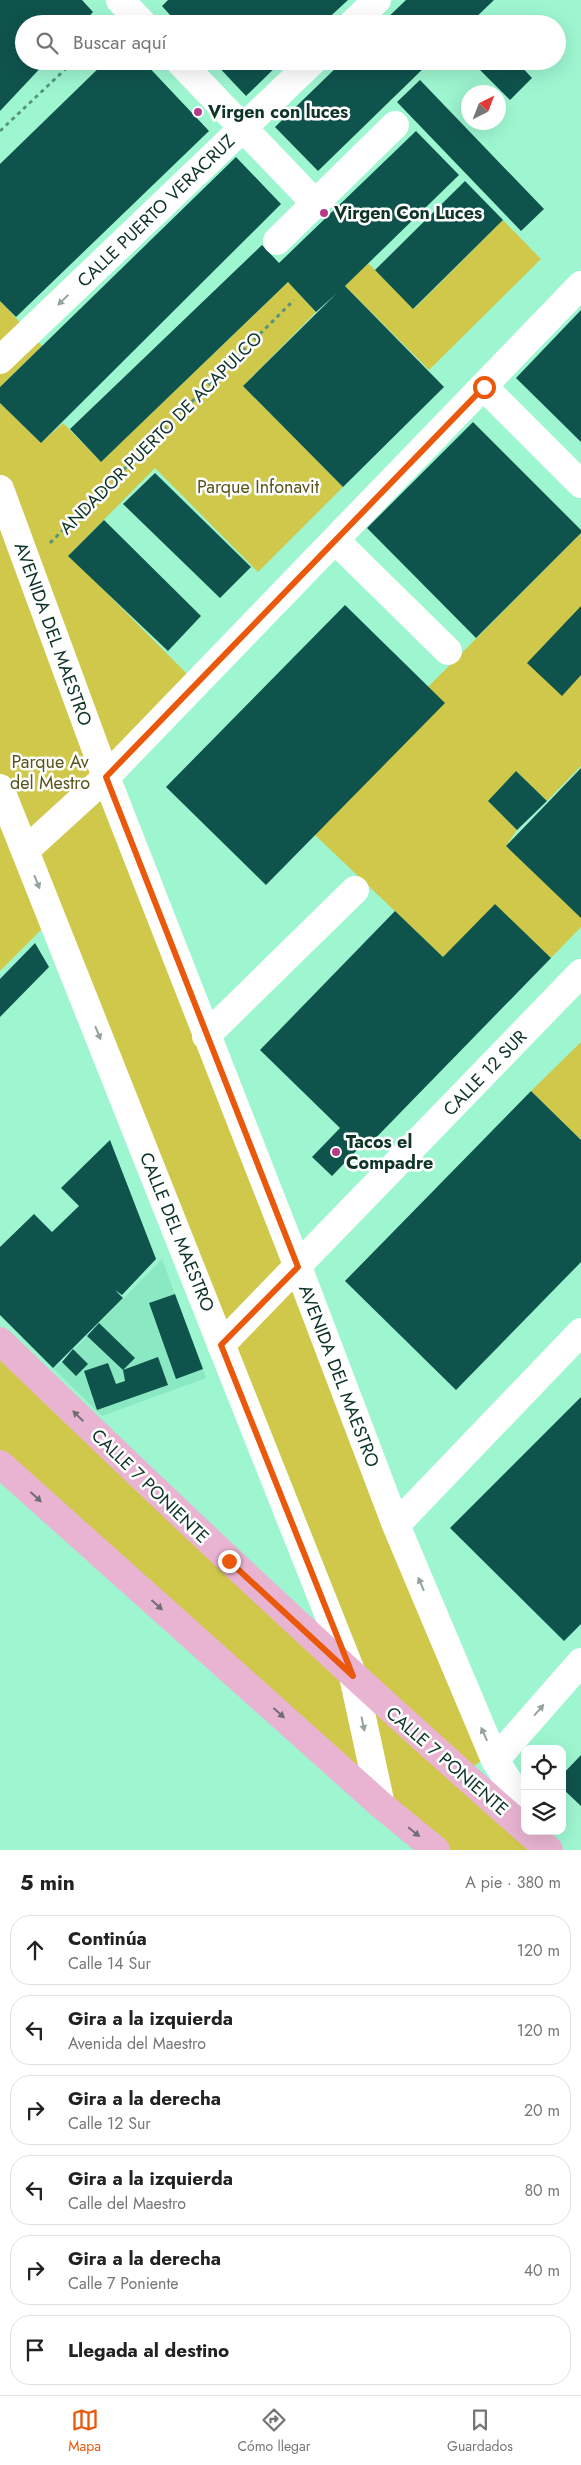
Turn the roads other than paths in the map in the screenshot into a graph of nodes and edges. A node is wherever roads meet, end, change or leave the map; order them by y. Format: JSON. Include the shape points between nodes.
{"nodes":[{"id":1,"x":120,"y":0,"type":"edge"},
{"id":2,"x":377,"y":0,"type":"edge"},
{"id":3,"x":134,"y":15,"type":"edge"},
{"id":4,"x":361,"y":15,"type":"edge"},
{"id":5,"x":188,"y":70,"type":"edge"},
{"id":6,"x":304,"y":70,"type":"edge"},
{"id":7,"x":395,"y":125,"type":"dead end"},
{"id":8,"x":243,"y":128,"type":"junction"},
{"id":9,"x":315,"y":203,"type":"junction"},
{"id":10,"x":277,"y":241,"type":"dead end"},
{"id":11,"x":581,"y":285,"type":"edge"},
{"id":12,"x":3,"y":351,"type":"edge"},
{"id":13,"x":484,"y":387,"type":"junction"},
{"id":14,"x":581,"y":484,"type":"edge"},
{"id":15,"x":0,"y":489,"type":"edge"},
{"id":16,"x":335,"y":540,"type":"junction"},
{"id":17,"x":448,"y":651,"type":"dead end"},
{"id":18,"x":106,"y":777,"type":"junction"},
{"id":19,"x":0,"y":788,"type":"edge"},
{"id":20,"x":25,"y":851,"type":"junction"},
{"id":21,"x":355,"y":890,"type":"dead end"},
{"id":22,"x":581,"y":973,"type":"edge"},
{"id":23,"x":206,"y":1036,"type":"junction"},
{"id":24,"x":298,"y":1267,"type":"junction"},
{"id":25,"x":581,"y":1332,"type":"edge"},
{"id":26,"x":0,"y":1341,"type":"edge"},
{"id":27,"x":221,"y":1345,"type":"junction"},
{"id":28,"x":0,"y":1464,"type":"edge"},
{"id":29,"x":396,"y":1526,"type":"junction"},
{"id":30,"x":581,"y":1662,"type":"edge"},
{"id":31,"x":353,"y":1676,"type":"junction"},
{"id":32,"x":495,"y":1760,"type":"junction"},
{"id":33,"x":521,"y":1801,"type":"edge"},
{"id":34,"x":381,"y":1805,"type":"junction"},
{"id":35,"x":521,"y":1826,"type":"edge"},
{"id":36,"x":532,"y":1835,"type":"edge"},
{"id":37,"x":542,"y":1835,"type":"edge"},
{"id":38,"x":436,"y":1850,"type":"edge"},
{"id":39,"x":550,"y":1850,"type":"edge"}],
"edges":[{"from":1,"to":3,"type":"street"},
{"from":2,"to":4,"type":"street"},
{"from":5,"to":8,"type":"street"},
{"from":6,"to":8,"type":"street","name":"CALLE PUERTO VERACRUZ"},
{"from":7,"to":9,"type":"street"},
{"from":8,"to":9,"type":"street"},
{"from":8,"to":12,"type":"street","name":"CALLE PUERTO VERACRUZ","one_way":true},
{"from":9,"to":10,"type":"street"},
{"from":11,"to":13,"type":"street"},
{"from":13,"to":14,"type":"street"},
{"from":13,"to":16,"type":"street"},
{"from":15,"to":18,"type":"street","name":"AVENIDA DEL MAESTRO"},
{"from":16,"to":17,"type":"street"},
{"from":16,"to":18,"type":"street"},
{"from":18,"to":20,"type":"street"},
{"from":18,"to":23,"type":"street","name":"AVENIDA DEL MAESTRO"},
{"from":19,"to":20,"type":"street","name":"CALLE DEL MAESTRO"},
{"from":20,"to":27,"type":"street","name":"CALLE DEL MAESTRO","one_way":true},
{"from":21,"to":23,"type":"street"},
{"from":22,"to":24,"type":"street","name":"CALLE 12 SUR"},
{"from":23,"to":24,"type":"street","name":"AVENIDA DEL MAESTRO"},
{"from":24,"to":27,"type":"street","name":"CALLE 12 SUR"},
{"from":24,"to":29,"type":"street","name":"AVENIDA DEL MAESTRO"},
{"from":25,"to":29,"type":"street"},
{"from":31,"to":26,"type":"main road","name":"CALLE 7 PONIENTE","one_way":true},
{"from":27,"to":31,"type":"street","name":"CALLE DEL MAESTRO"},
{"from":28,"to":34,"type":"main road","one_way":true},
{"from":32,"to":29,"type":"street","name":"AVENIDA DEL MAESTRO","one_way":true},
{"from":32,"to":30,"type":"street","one_way":true},
{"from":31,"to":34,"type":"street","name":"CALLE DEL MAESTRO","one_way":true},
{"from":31,"to":35,"type":"main road","name":"CALLE 7 PONIENTE"},
{"from":32,"to":33,"type":"street","name":"AVENIDA DEL MAESTRO"},
{"from":34,"to":38,"type":"main road","one_way":true},
{"from":36,"to":39,"type":"main road","name":"CALLE 7 PONIENTE"},
{"from":37,"to":39,"type":"street"}]}
